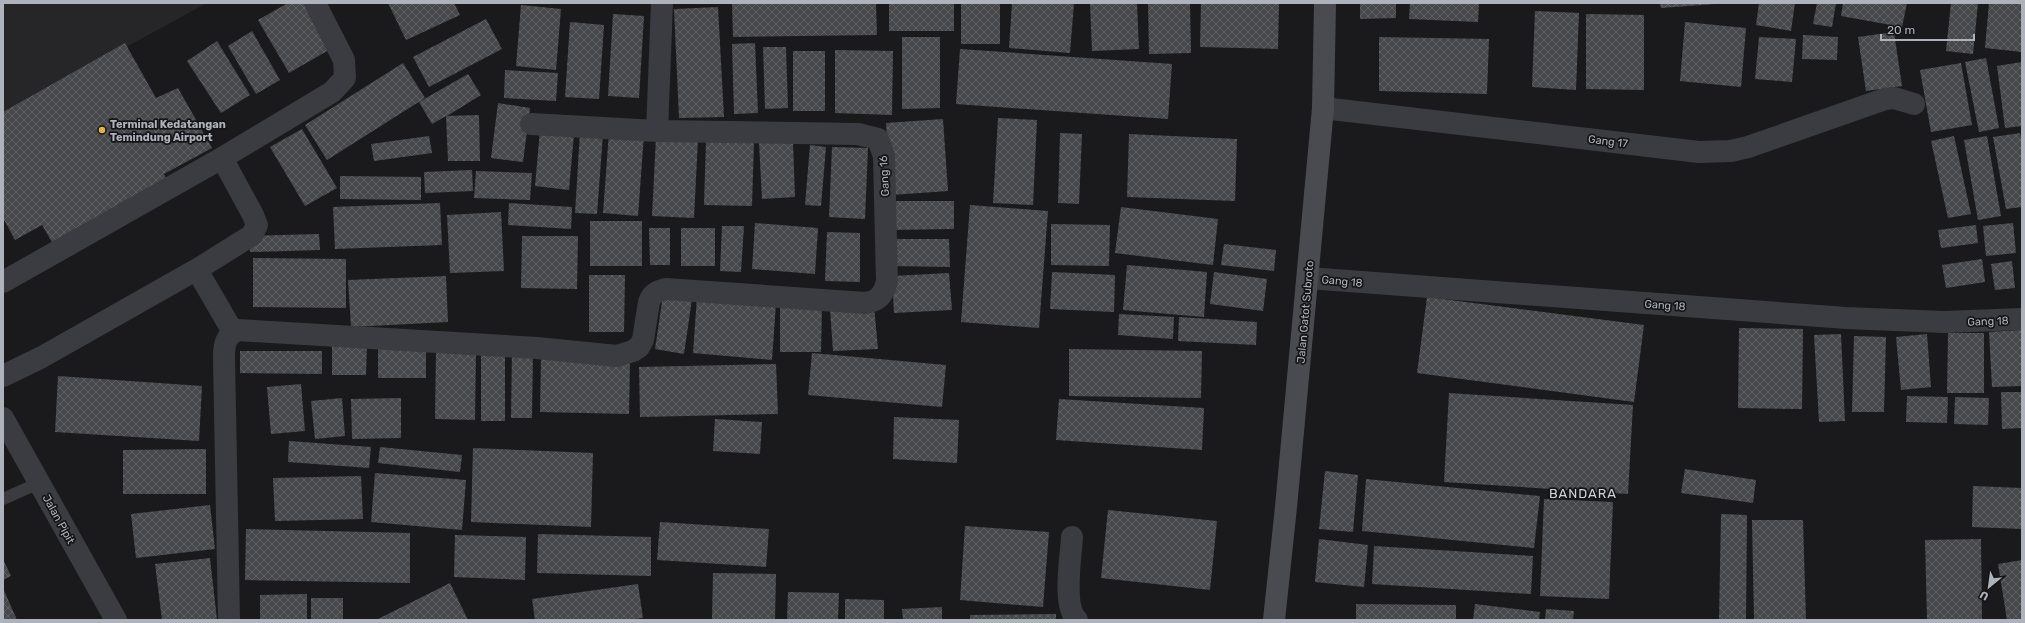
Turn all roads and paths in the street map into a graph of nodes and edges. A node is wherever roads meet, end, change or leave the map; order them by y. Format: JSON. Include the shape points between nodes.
{"nodes":[{"id":1,"x":315,"y":3,"type":"edge"},
{"id":2,"x":662,"y":3,"type":"edge"},
{"id":3,"x":1325,"y":3,"type":"edge"},
{"id":4,"x":1914,"y":104,"type":"dead end"},
{"id":5,"x":1323,"y":108,"type":"junction"},
{"id":6,"x":530,"y":124,"type":"dead end"},
{"id":7,"x":657,"y":131,"type":"junction"},
{"id":8,"x":222,"y":158,"type":"junction"},
{"id":9,"x":196,"y":270,"type":"junction"},
{"id":10,"x":1308,"y":278,"type":"junction"},
{"id":11,"x":3,"y":282,"type":"edge"},
{"id":12,"x":2022,"y":319,"type":"edge"},
{"id":13,"x":233,"y":332,"type":"junction"},
{"id":14,"x":3,"y":376,"type":"edge"},
{"id":15,"x":3,"y":418,"type":"edge"},
{"id":16,"x":39,"y":483,"type":"junction"},
{"id":17,"x":3,"y":499,"type":"edge"},
{"id":18,"x":1072,"y":537,"type":"dead end"},
{"id":19,"x":116,"y":620,"type":"edge"},
{"id":20,"x":229,"y":620,"type":"edge"},
{"id":21,"x":1077,"y":620,"type":"edge"},
{"id":22,"x":1274,"y":620,"type":"edge"}],
"edges":[{"from":1,"to":8,"type":"street","via":[[344,60],[345,78],[332,92]]},
{"from":2,"to":7,"type":"street"},
{"from":3,"to":5,"type":"street","name":"Jalan Gatot Subroto"},
{"from":4,"to":5,"type":"street","name":"Gang 17","via":[[1894,98],[1885,99],[1748,147],[1716,152]]},
{"from":5,"to":10,"type":"street","name":"Jalan Gatot Subroto"},
{"from":6,"to":7,"type":"street"},
{"from":7,"to":13,"type":"street","name":"Gang 16","via":[[858,134],[878,139],[884,156],[887,282],[878,300],[866,303],[666,289],[654,294],[649,302],[643,340],[639,347],[633,352],[617,356],[537,348],[246,329]]},
{"from":8,"to":9,"type":"street","via":[[257,225],[252,235]]},
{"from":8,"to":11,"type":"street"},
{"from":9,"to":13,"type":"street"},
{"from":9,"to":14,"type":"street","via":[[42,357]]},
{"from":10,"to":12,"type":"street","name":"Gang 18","via":[[1846,318],[1944,322]]},
{"from":10,"to":22,"type":"street","name":"Jalan Gatot Subroto"},
{"from":13,"to":20,"type":"street","via":[[225,340],[224,358]]},
{"from":15,"to":16,"type":"street","name":"Jalan Pipit"},
{"from":16,"to":17,"type":"lane"},
{"from":16,"to":19,"type":"street","name":"Jalan Pipit"},
{"from":18,"to":21,"type":"street","via":[[1068,599],[1070,612]]}]}
